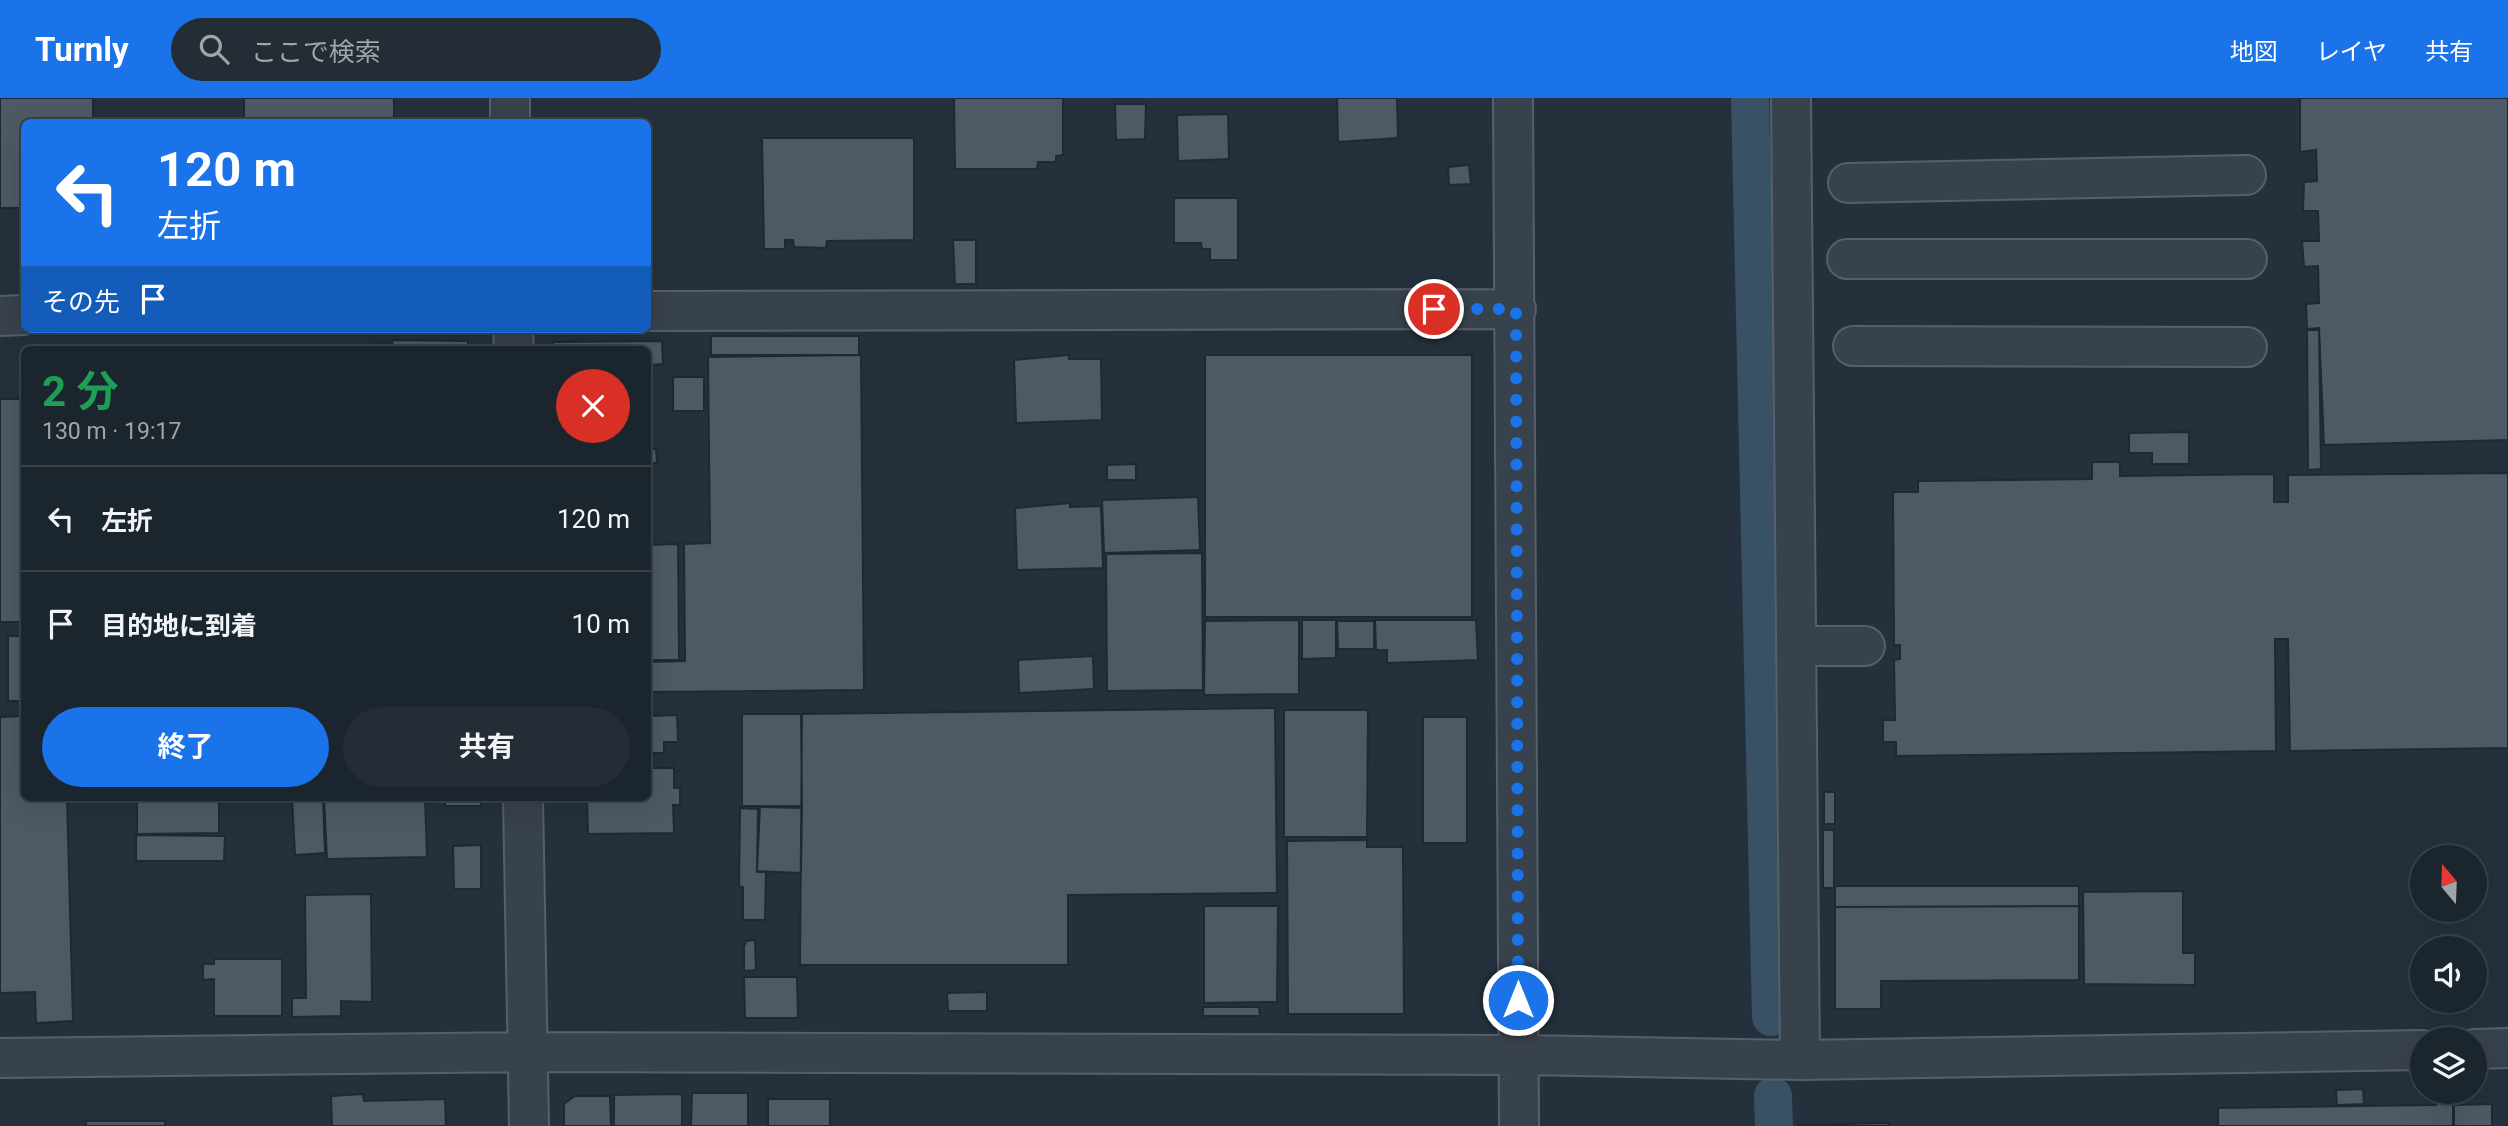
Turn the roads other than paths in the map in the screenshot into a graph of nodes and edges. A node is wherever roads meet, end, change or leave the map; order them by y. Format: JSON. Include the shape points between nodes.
{"nodes":[{"id":1,"x":510,"y":98,"type":"edge"},
{"id":2,"x":1513,"y":98,"type":"edge"},
{"id":3,"x":1791,"y":98,"type":"edge"},
{"id":4,"x":510,"y":119,"type":"edge"},
{"id":5,"x":2246,"y":174,"type":"dead end"},
{"id":6,"x":1849,"y":183,"type":"dead end"},
{"id":7,"x":1847,"y":259,"type":"dead end"},
{"id":8,"x":2247,"y":259,"type":"dead end"},
{"id":9,"x":1516,"y":309,"type":"junction"},
{"id":10,"x":651,"y":311,"type":"edge"},
{"id":11,"x":21,"y":315,"type":"edge"},
{"id":12,"x":0,"y":316,"type":"edge"},
{"id":13,"x":1853,"y":346,"type":"dead end"},
{"id":14,"x":2247,"y":346,"type":"dead end"},
{"id":15,"x":1796,"y":646,"type":"junction"},
{"id":16,"x":1865,"y":646,"type":"dead end"},
{"id":17,"x":523,"y":801,"type":"edge"},
{"id":18,"x":2508,"y":1048,"type":"edge"},
{"id":19,"x":2487,"y":1049,"type":"edge"},
{"id":20,"x":2410,"y":1050,"type":"edge"},
{"id":21,"x":529,"y":1052,"type":"junction"},
{"id":22,"x":1518,"y":1055,"type":"junction"},
{"id":23,"x":0,"y":1058,"type":"edge"},
{"id":24,"x":1800,"y":1060,"type":"junction"},
{"id":25,"x":529,"y":1126,"type":"edge"},
{"id":26,"x":1519,"y":1126,"type":"edge"}],
"edges":[{"from":1,"to":4,"type":"street"},
{"from":2,"to":9,"type":"street"},
{"from":3,"to":15,"type":"street"},
{"from":5,"to":6,"type":"street"},
{"from":7,"to":8,"type":"street"},
{"from":9,"to":10,"type":"street"},
{"from":9,"to":22,"type":"street"},
{"from":11,"to":12,"type":"street"},
{"from":13,"to":14,"type":"street"},
{"from":15,"to":16,"type":"street"},
{"from":15,"to":24,"type":"street"},
{"from":17,"to":21,"type":"street"},
{"from":18,"to":19,"type":"street"},
{"from":20,"to":24,"type":"street"},
{"from":21,"to":22,"type":"street"},
{"from":21,"to":23,"type":"street"},
{"from":21,"to":25,"type":"street"},
{"from":22,"to":24,"type":"street"},
{"from":22,"to":26,"type":"street"}]}
